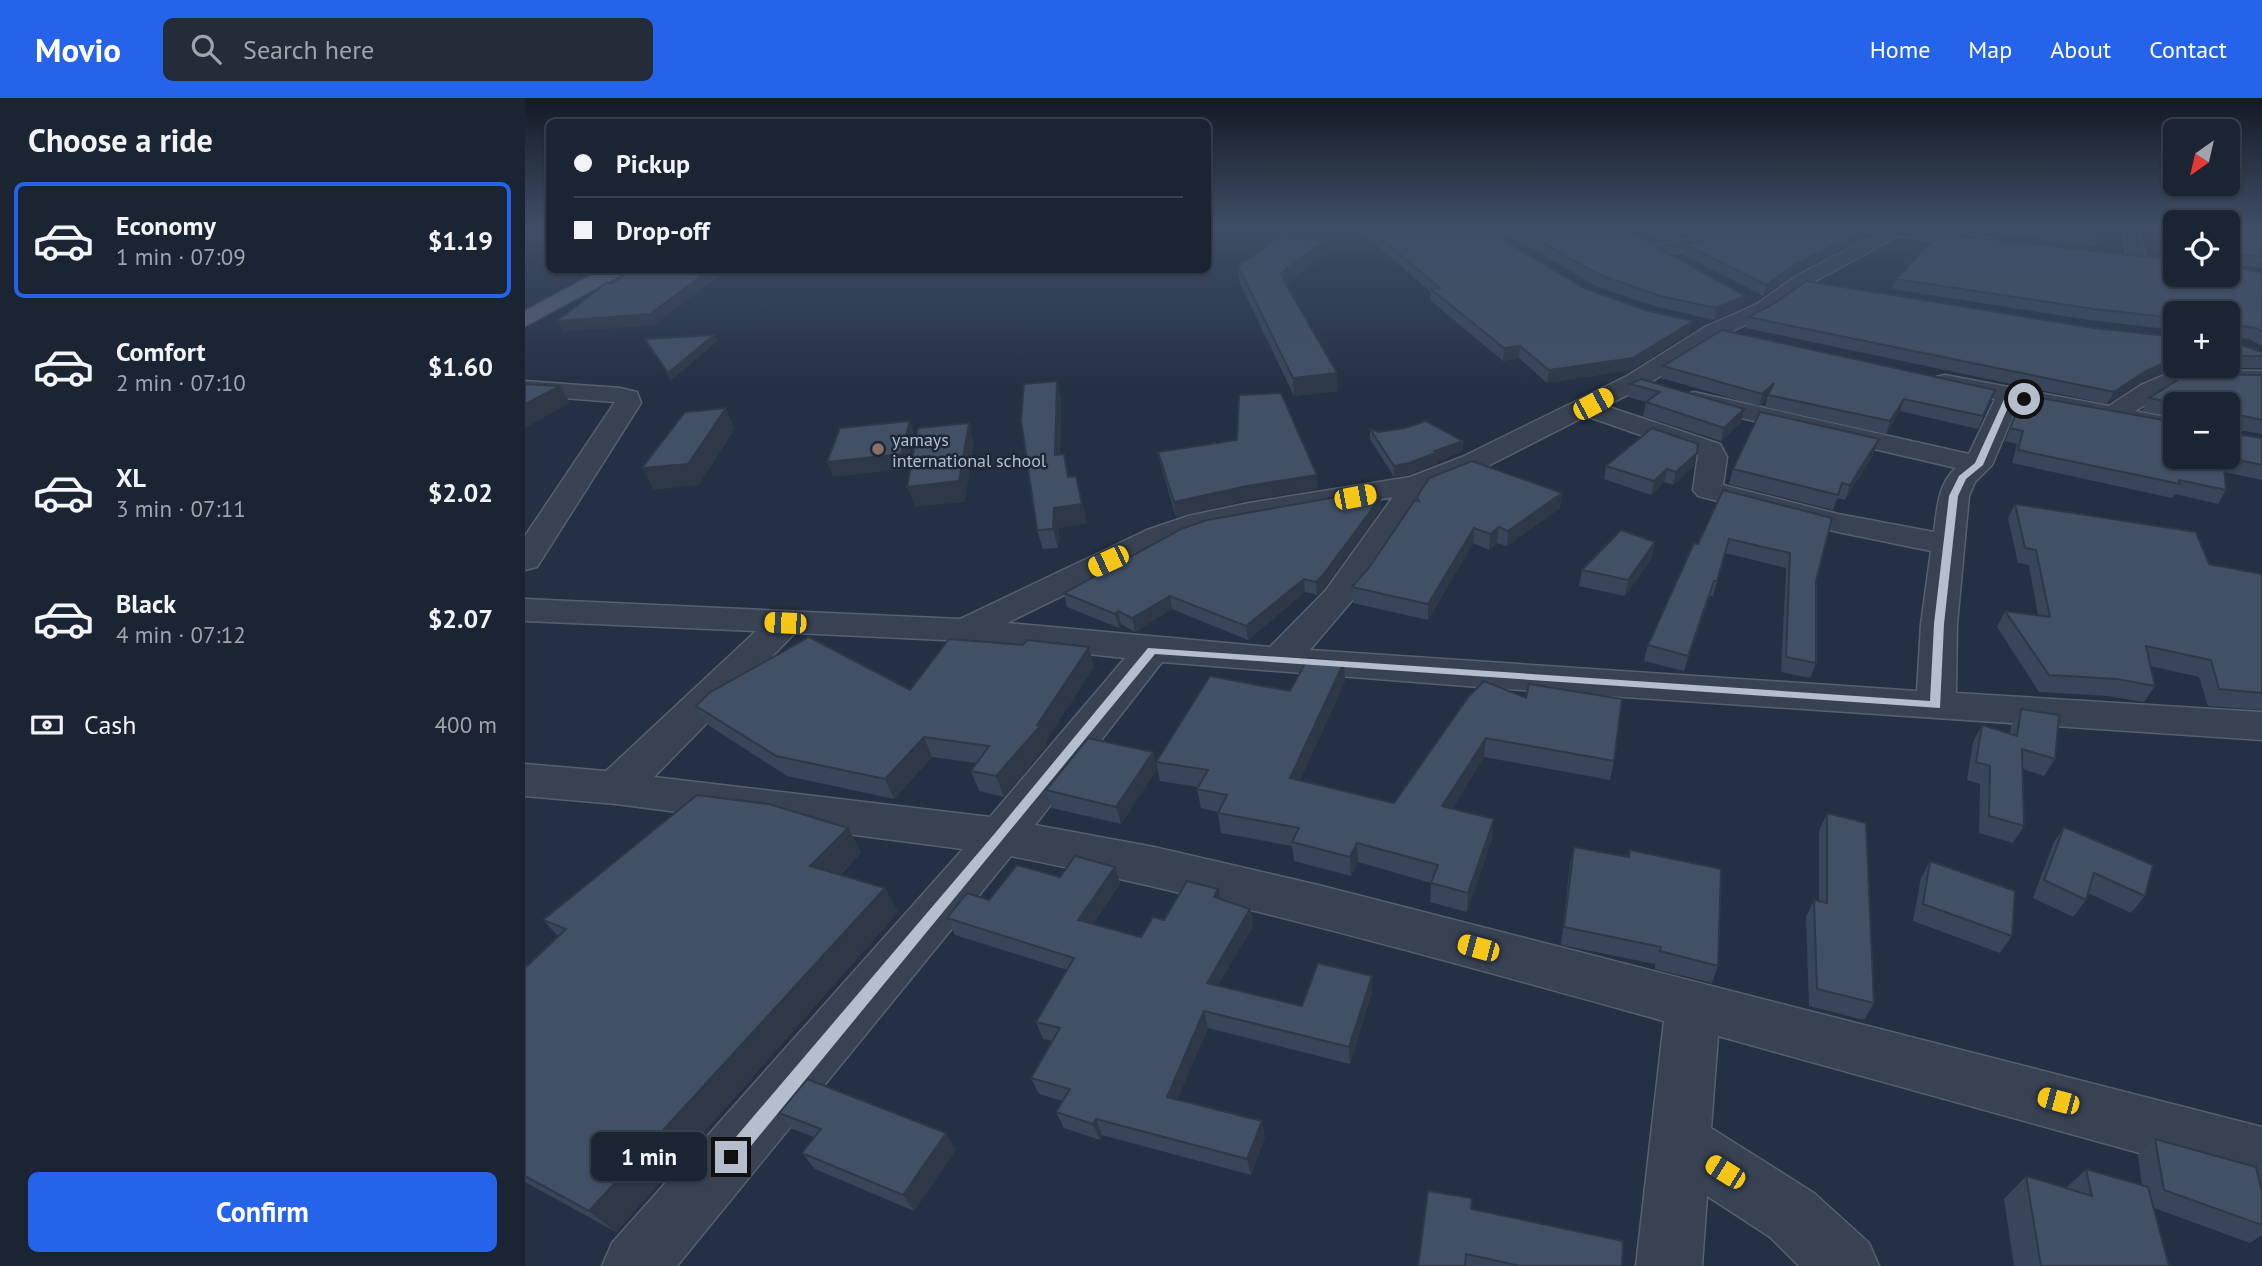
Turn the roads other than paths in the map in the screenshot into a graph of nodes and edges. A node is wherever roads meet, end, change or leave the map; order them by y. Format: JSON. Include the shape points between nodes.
{"nodes":[{"id":1,"x":595,"y":281,"type":"edge"},
{"id":2,"x":1804,"y":281,"type":"edge"},
{"id":3,"x":1800,"y":283,"type":"junction"},
{"id":4,"x":1836,"y":288,"type":"edge"},
{"id":5,"x":529,"y":316,"type":"edge"},
{"id":6,"x":1701,"y":328,"type":"junction"},
{"id":7,"x":1751,"y":340,"type":"edge"},
{"id":8,"x":1918,"y":376,"type":"edge"},
{"id":9,"x":2262,"y":378,"type":"edge"},
{"id":10,"x":525,"y":388,"type":"edge"},
{"id":11,"x":1657,"y":388,"type":"junction"},
{"id":12,"x":2009,"y":395,"type":"junction"},
{"id":13,"x":1585,"y":407,"type":"junction"},
{"id":14,"x":2113,"y":415,"type":"junction"},
{"id":15,"x":2163,"y":425,"type":"edge"},
{"id":16,"x":1978,"y":465,"type":"junction"},
{"id":17,"x":1416,"y":485,"type":"junction"},
{"id":18,"x":1947,"y":544,"type":"junction"},
{"id":19,"x":525,"y":560,"type":"edge"},
{"id":20,"x":525,"y":610,"type":"edge"},
{"id":21,"x":785,"y":623,"type":"junction"},
{"id":22,"x":966,"y":630,"type":"junction"},
{"id":23,"x":1152,"y":650,"type":"junction"},
{"id":24,"x":1279,"y":659,"type":"junction"},
{"id":25,"x":1936,"y":705,"type":"junction"},
{"id":26,"x":2262,"y":726,"type":"edge"},
{"id":27,"x":525,"y":780,"type":"edge"},
{"id":28,"x":616,"y":788,"type":"junction"},
{"id":29,"x":1001,"y":836,"type":"junction"},
{"id":30,"x":1693,"y":1006,"type":"junction"},
{"id":31,"x":1681,"y":1144,"type":"junction"},
{"id":32,"x":2262,"y":1157,"type":"edge"},
{"id":33,"x":635,"y":1266,"type":"edge"},
{"id":34,"x":1669,"y":1266,"type":"edge"},
{"id":35,"x":1846,"y":1266,"type":"edge"}],
"edges":[{"from":1,"to":5,"type":"main road"},
{"from":2,"to":3,"type":"street"},
{"from":3,"to":4,"type":"street"},
{"from":3,"to":6,"type":"street"},
{"from":6,"to":7,"type":"street"},
{"from":6,"to":11,"type":"street"},
{"from":8,"to":12,"type":"street"},
{"from":9,"to":14,"type":"street","via":[[2176,377]]},
{"from":10,"to":19,"type":"street","via":[[628,397]]},
{"from":11,"to":13,"type":"street"},
{"from":11,"to":16,"type":"street","via":[[1742,413]]},
{"from":12,"to":14,"type":"street"},
{"from":12,"to":16,"type":"street"},
{"from":13,"to":17,"type":"street","via":[[1512,445]]},
{"from":13,"to":18,"type":"street","via":[[1710,450],[1708,490]]},
{"from":14,"to":15,"type":"street"},
{"from":16,"to":18,"type":"street","via":[[1962,478],[1954,496]]},
{"from":17,"to":22,"type":"street","via":[[1199,523],[1145,543]]},
{"from":17,"to":24,"type":"street","via":[[1373,555],[1333,606]]},
{"from":18,"to":25,"type":"street"},
{"from":20,"to":21,"type":"street"},
{"from":21,"to":22,"type":"street"},
{"from":21,"to":28,"type":"street"},
{"from":22,"to":23,"type":"street"},
{"from":23,"to":24,"type":"street"},
{"from":23,"to":29,"type":"street"},
{"from":24,"to":25,"type":"street"},
{"from":25,"to":26,"type":"street"},
{"from":27,"to":28,"type":"street"},
{"from":28,"to":29,"type":"street"},
{"from":29,"to":30,"type":"street","via":[[1318,905]]},
{"from":29,"to":33,"type":"street"},
{"from":30,"to":31,"type":"street"},
{"from":30,"to":32,"type":"street"},
{"from":31,"to":34,"type":"street"},
{"from":31,"to":35,"type":"street","via":[[1792,1214]]}]}
